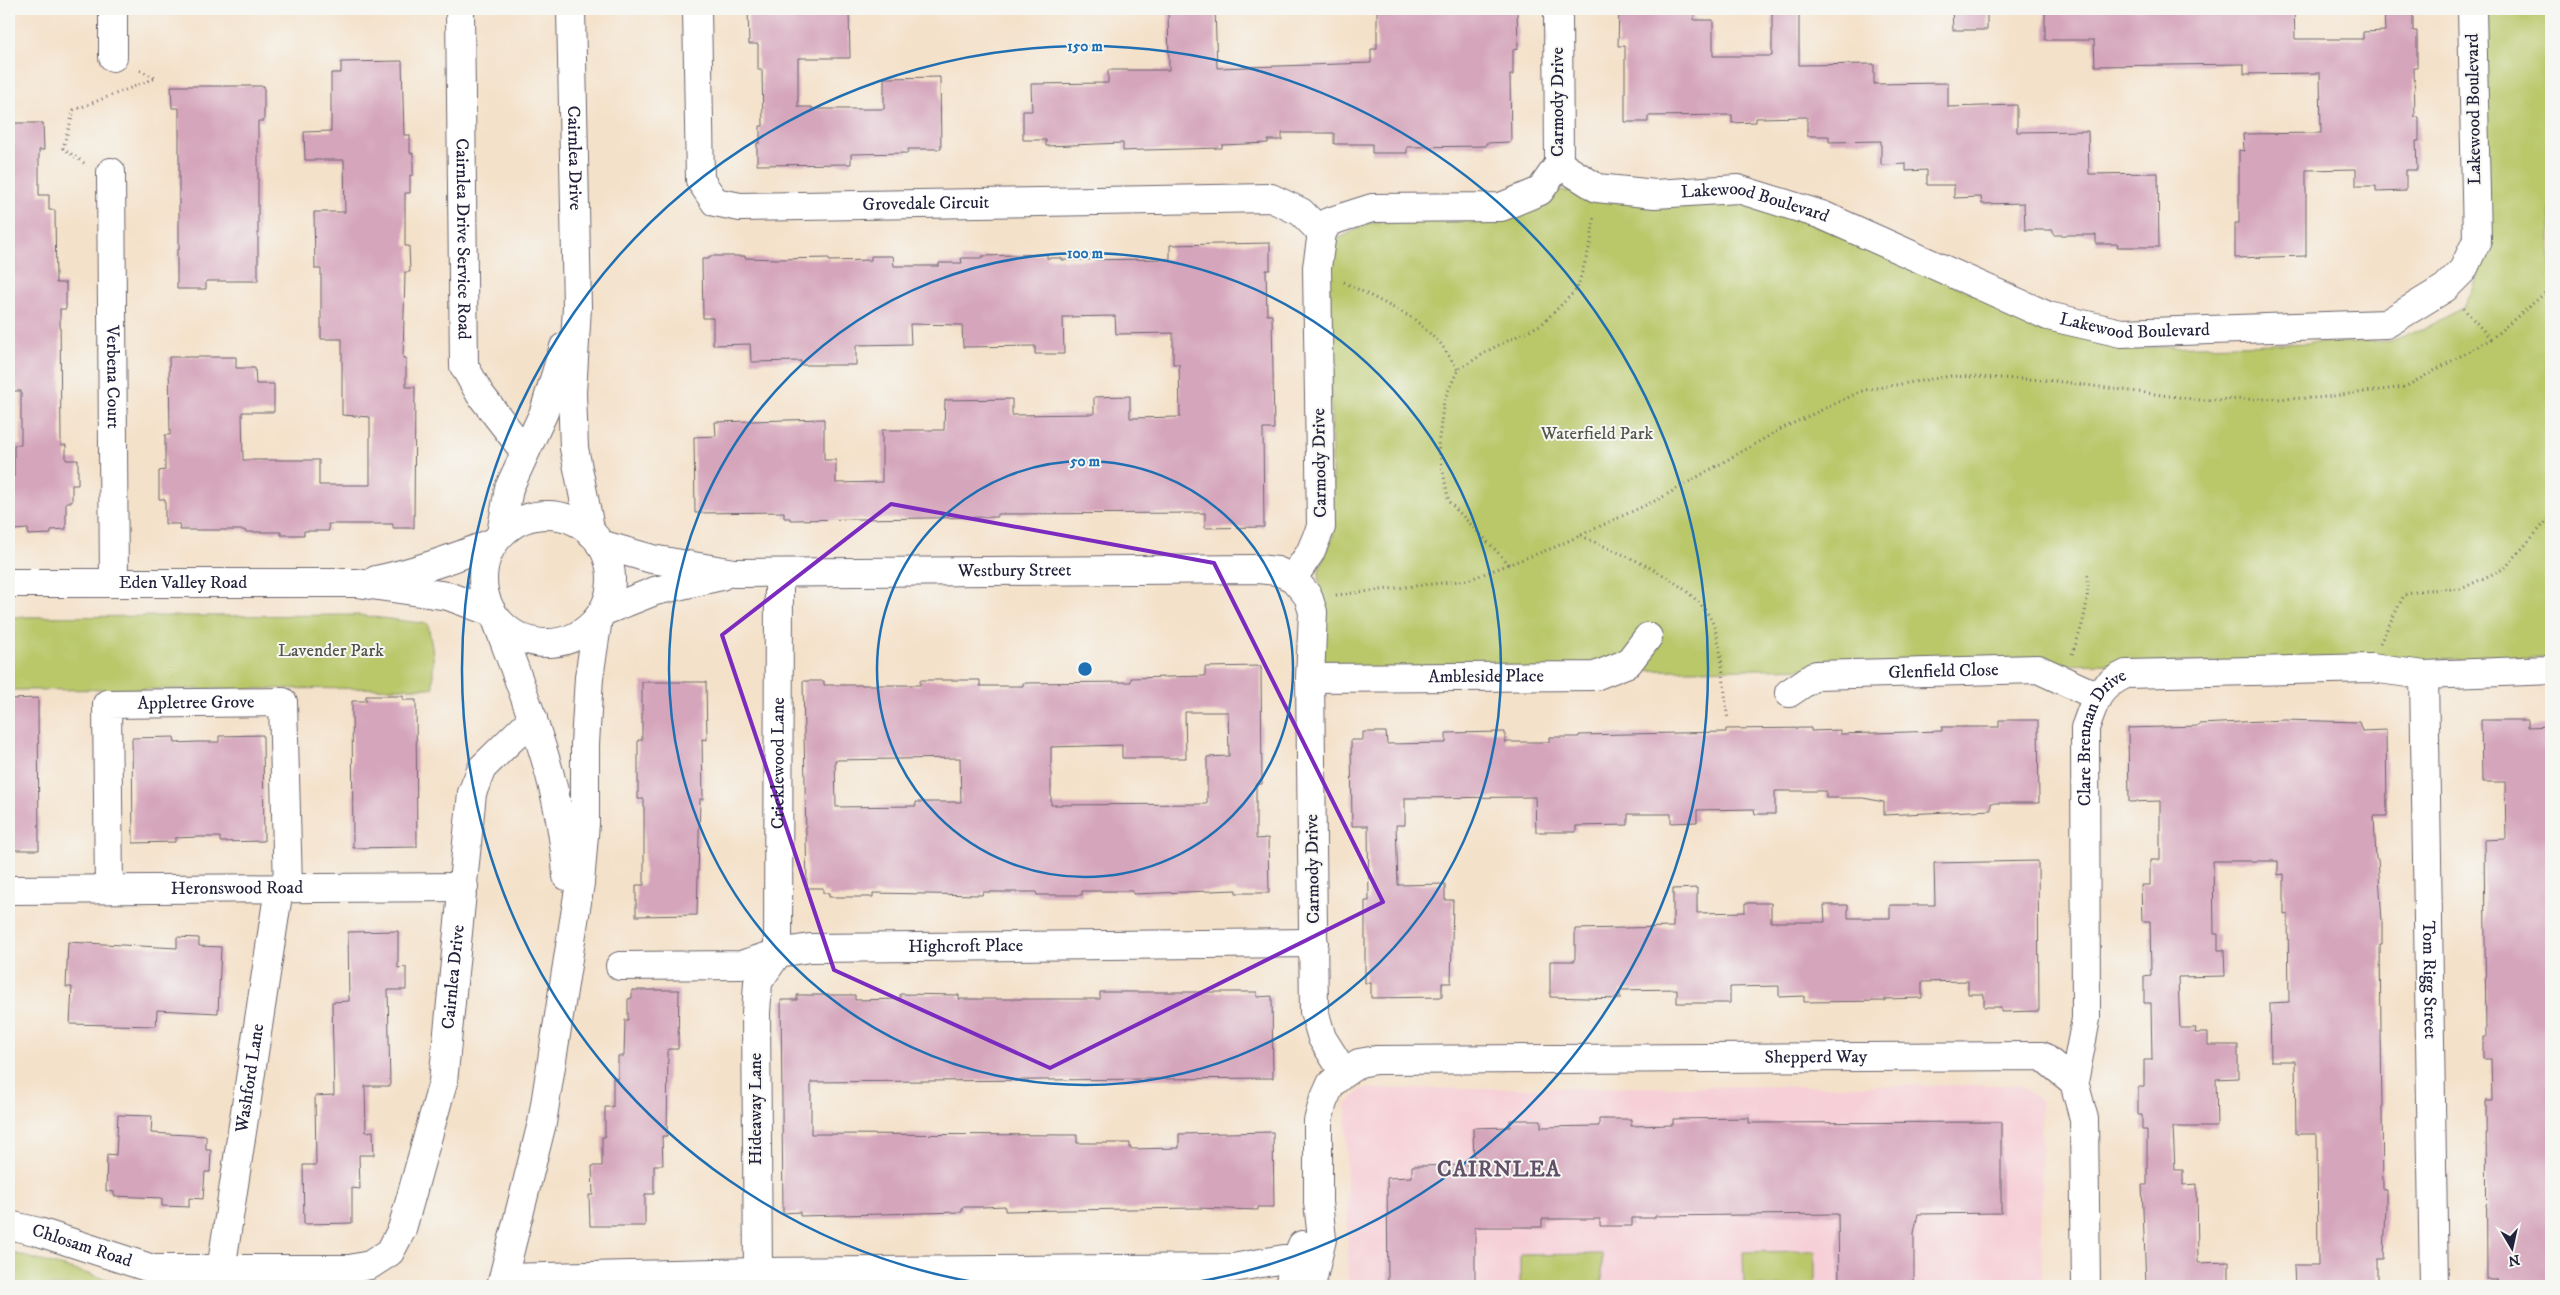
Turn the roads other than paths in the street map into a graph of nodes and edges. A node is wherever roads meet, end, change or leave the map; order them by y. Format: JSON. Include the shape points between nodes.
{"nodes":[{"id":1,"x":113,"y":9,"type":"edge"},
{"id":2,"x":460,"y":9,"type":"edge"},
{"id":3,"x":571,"y":9,"type":"edge"},
{"id":4,"x":697,"y":9,"type":"edge"},
{"id":5,"x":1558,"y":9,"type":"edge"},
{"id":6,"x":2472,"y":9,"type":"edge"},
{"id":7,"x":113,"y":57,"type":"road end"},
{"id":8,"x":1559,"y":164,"type":"junction"},
{"id":9,"x":111,"y":177,"type":"road end"},
{"id":10,"x":1322,"y":233,"type":"junction"},
{"id":11,"x":577,"y":307,"type":"junction"},
{"id":12,"x":524,"y":451,"type":"junction"},
{"id":13,"x":498,"y":538,"type":"junction"},
{"id":14,"x":596,"y":538,"type":"junction"},
{"id":15,"x":734,"y":573,"type":"junction"},
{"id":16,"x":779,"y":574,"type":"junction"},
{"id":17,"x":114,"y":583,"type":"junction"},
{"id":18,"x":357,"y":583,"type":"junction"},
{"id":19,"x":9,"y":584,"type":"edge"},
{"id":20,"x":1301,"y":587,"type":"junction"},
{"id":21,"x":600,"y":615,"type":"junction"},
{"id":22,"x":494,"y":616,"type":"junction"},
{"id":23,"x":1648,"y":637,"type":"dead end"},
{"id":24,"x":2551,"y":670,"type":"edge"},
{"id":25,"x":2424,"y":675,"type":"junction"},
{"id":26,"x":1310,"y":678,"type":"junction"},
{"id":27,"x":1789,"y":693,"type":"dead end"},
{"id":28,"x":2097,"y":696,"type":"junction"},
{"id":29,"x":533,"y":718,"type":"junction"},
{"id":30,"x":284,"y":887,"type":"junction"},
{"id":31,"x":464,"y":887,"type":"junction"},
{"id":32,"x":109,"y":889,"type":"junction"},
{"id":33,"x":9,"y":890,"type":"edge"},
{"id":34,"x":571,"y":943,"type":"junction"},
{"id":35,"x":1314,"y":943,"type":"junction"},
{"id":36,"x":778,"y":953,"type":"junction"},
{"id":37,"x":620,"y":966,"type":"dead end"},
{"id":38,"x":1344,"y":1073,"type":"junction"},
{"id":39,"x":2074,"y":1082,"type":"junction"},
{"id":40,"x":9,"y":1225,"type":"edge"},
{"id":41,"x":390,"y":1252,"type":"joint"},
{"id":42,"x":221,"y":1270,"type":"junction"},
{"id":43,"x":758,"y":1272,"type":"junction"},
{"id":44,"x":1300,"y":1278,"type":"edge"},
{"id":45,"x":503,"y":1282,"type":"edge"},
{"id":46,"x":2086,"y":1286,"type":"edge"},
{"id":47,"x":2434,"y":1286,"type":"edge"}],
"edges":[{"from":1,"to":7,"type":"street"},
{"from":2,"to":12,"type":"street","name":"Cairnlea Drive Service Road","via":[[464,366],[480,394]]},
{"from":3,"to":11,"type":"street","name":"Cairnlea Drive"},
{"from":4,"to":10,"type":"street","name":"Grovedale Circuit","via":[[700,180],[715,202],[740,207],[1271,198],[1301,212]]},
{"from":5,"to":8,"type":"street","name":"Carmody Drive"},
{"from":6,"to":8,"type":"street","name":"Lakewood Boulevard","via":[[2477,240],[2463,270],[2445,288],[2386,324],[2121,333],[2048,316],[1822,216],[1738,189],[1655,194],[1596,188]]},
{"from":8,"to":10,"type":"street","name":"Carmody Drive","via":[[1540,191],[1500,207],[1372,208],[1328,222]]},
{"from":9,"to":17,"type":"street","name":"Verbena Court"},
{"from":10,"to":20,"type":"street","name":"Carmody Drive","via":[[1317,267],[1321,527]]},
{"from":11,"to":12,"type":"street","name":"Cairnlea Drive","via":[[544,412]]},
{"from":11,"to":14,"type":"street","name":"Cairnlea Drive","via":[[572,392],[574,448]]},
{"from":12,"to":13,"type":"street","name":"Cairnlea Drive","via":[[509,488]]},
{"from":13,"to":14,"type":"street","via":[[517,522],[536,516],[556,516],[575,522]]},
{"from":13,"to":18,"type":"street","name":"Eden Valley Road","via":[[410,572]]},
{"from":13,"to":22,"type":"street","via":[[486,559],[482,577],[484,596]]},
{"from":14,"to":15,"type":"street","name":"Westbury Street","via":[[652,559]]},
{"from":14,"to":21,"type":"street","via":[[608,560],[611,578],[609,595]]},
{"from":15,"to":16,"type":"street","name":"Westbury Street"},
{"from":15,"to":21,"type":"street","name":"Westbury Street","via":[[655,591]]},
{"from":16,"to":20,"type":"street","name":"Westbury Street","via":[[1258,569],[1276,571]]},
{"from":16,"to":36,"type":"street","name":"Cricklewood Lane"},
{"from":17,"to":18,"type":"street","name":"Eden Valley Road"},
{"from":17,"to":19,"type":"street","name":"Eden Valley Road"},
{"from":18,"to":22,"type":"street","name":"Eden Valley Road","via":[[448,596]]},
{"from":20,"to":26,"type":"street","name":"Carmody Drive","via":[[1313,612]]},
{"from":21,"to":22,"type":"street","via":[[584,632],[547,644],[528,641],[510,632]]},
{"from":21,"to":34,"type":"street","via":[[589,677],[585,823]]},
{"from":22,"to":29,"type":"street"},
{"from":23,"to":26,"type":"street","name":"Ambleside Place","via":[[1628,663],[1595,676]]},
{"from":24,"to":25,"type":"street","name":"Clare Brennan Drive"},
{"from":25,"to":28,"type":"street","name":"Clare Brennan Drive","via":[[2371,668],[2126,674],[2108,682]]},
{"from":25,"to":47,"type":"street","name":"Tom Rigg Street"},
{"from":26,"to":35,"type":"street","name":"Carmody Drive"},
{"from":27,"to":28,"type":"street","name":"Glenfield Close","via":[[1816,675],[2038,669]]},
{"from":28,"to":39,"type":"street","name":"Clare Brennan Drive","via":[[2085,728],[2086,1019]]},
{"from":29,"to":31,"type":"street","name":"Cairnlea Drive","via":[[482,768],[472,793]]},
{"from":29,"to":34,"type":"street","via":[[559,809],[566,847]]},
{"from":30,"to":31,"type":"street","name":"Heronswood Road"},
{"from":30,"to":32,"type":"street","name":"Heronswood Road"},
{"from":30,"to":32,"type":"street","name":"Appletree Grove","via":[[284,702],[107,704]]},
{"from":30,"to":42,"type":"street","name":"Washford Lane"},
{"from":31,"to":41,"type":"street","name":"Cairnlea Drive","via":[[442,1082],[402,1229]]},
{"from":32,"to":33,"type":"street","name":"Heronswood Road"},
{"from":34,"to":45,"type":"street","via":[[542,1123]]},
{"from":35,"to":36,"type":"street","name":"Highcroft Place","via":[[810,948]]},
{"from":35,"to":38,"type":"street","name":"Carmody Drive","via":[[1314,1011],[1322,1038]]},
{"from":36,"to":37,"type":"street","name":"Highcroft Place","via":[[741,965]]},
{"from":36,"to":43,"type":"street","name":"Hideaway Lane","via":[[758,982],[756,1013]]},
{"from":38,"to":39,"type":"street","name":"Shepperd Way","via":[[1359,1064],[1376,1060],[2042,1056]]},
{"from":38,"to":44,"type":"street","via":[[1331,1084],[1318,1121],[1318,1202]]},
{"from":39,"to":46,"type":"street","via":[[2084,1119]]},
{"from":40,"to":42,"type":"street","name":"Chlosam Road","via":[[153,1269]]},
{"from":41,"to":42,"type":"street","name":"Chlosam Road","via":[[370,1265],[350,1268]]},
{"from":43,"to":44,"type":"street","via":[[1233,1268]]},
{"from":43,"to":45,"type":"street"}]}
